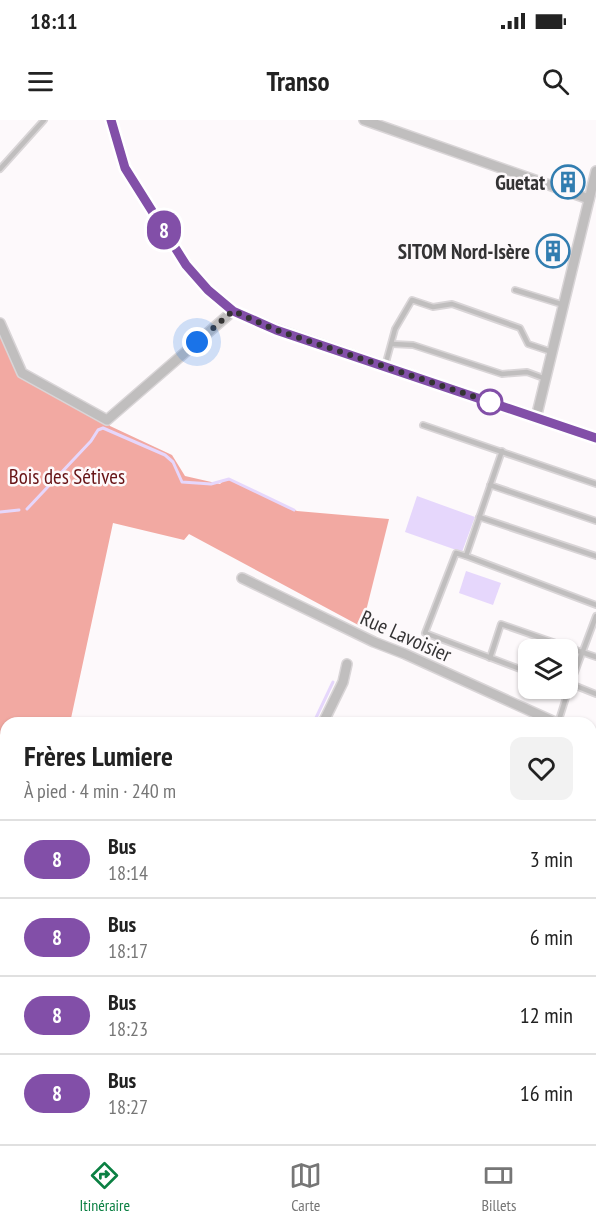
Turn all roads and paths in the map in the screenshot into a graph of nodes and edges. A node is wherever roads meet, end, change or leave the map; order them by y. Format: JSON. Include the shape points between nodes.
{"nodes":[{"id":1,"x":44,"y":120,"type":"edge"},
{"id":2,"x":111,"y":120,"type":"edge"},
{"id":3,"x":364,"y":120,"type":"edge"},
{"id":4,"x":0,"y":169,"type":"edge"},
{"id":5,"x":596,"y":171,"type":"edge"},
{"id":6,"x":589,"y":199,"type":"junction"},
{"id":7,"x":515,"y":290,"type":"dead end"},
{"id":8,"x":564,"y":305,"type":"junction"},
{"id":9,"x":233,"y":311,"type":"junction"},
{"id":10,"x":0,"y":323,"type":"edge"},
{"id":11,"x":392,"y":344,"type":"junction"},
{"id":12,"x":553,"y":352,"type":"junction"},
{"id":13,"x":385,"y":366,"type":"junction"},
{"id":14,"x":546,"y":379,"type":"junction"},
{"id":15,"x":536,"y":418,"type":"junction"},
{"id":16,"x":423,"y":425,"type":"dead end"},
{"id":17,"x":596,"y":438,"type":"edge"},
{"id":18,"x":502,"y":451,"type":"junction"},
{"id":19,"x":596,"y":484,"type":"edge"},
{"id":20,"x":490,"y":485,"type":"junction"},
{"id":21,"x":479,"y":517,"type":"junction"},
{"id":22,"x":596,"y":521,"type":"edge"},
{"id":23,"x":466,"y":556,"type":"junction"},
{"id":24,"x":596,"y":556,"type":"edge"},
{"id":25,"x":242,"y":578,"type":"dead end"},
{"id":26,"x":596,"y":605,"type":"edge"},
{"id":27,"x":596,"y":616,"type":"edge"},
{"id":28,"x":583,"y":652,"type":"junction"},
{"id":29,"x":490,"y":657,"type":"junction"},
{"id":30,"x":596,"y":657,"type":"edge"},
{"id":31,"x":348,"y":664,"type":"dead end"},
{"id":32,"x":578,"y":664,"type":"edge"},
{"id":33,"x":518,"y":668,"type":"edge"},
{"id":34,"x":578,"y":689,"type":"edge"},
{"id":35,"x":596,"y":694,"type":"edge"},
{"id":36,"x":565,"y":699,"type":"edge"},
{"id":37,"x":326,"y":717,"type":"edge"},
{"id":38,"x":544,"y":717,"type":"edge"},
{"id":39,"x":559,"y":717,"type":"edge"}],
"edges":[{"from":1,"to":4,"type":"lane"},
{"from":2,"to":9,"type":"street","via":[[125,168],[186,265]]},
{"from":3,"to":6,"type":"street"},
{"from":5,"to":6,"type":"street"},
{"from":6,"to":8,"type":"street"},
{"from":7,"to":8,"type":"lane"},
{"from":8,"to":12,"type":"street"},
{"from":9,"to":10,"type":"street","via":[[107,420],[22,373]]},
{"from":9,"to":13,"type":"street","via":[[276,330]]},
{"from":11,"to":12,"type":"lane","via":[[395,329],[412,300],[433,307],[452,304],[520,328],[528,344]]},
{"from":11,"to":13,"type":"lane"},
{"from":11,"to":14,"type":"lane","via":[[413,345],[502,374],[527,372]]},
{"from":12,"to":14,"type":"street"},
{"from":13,"to":15,"type":"street"},
{"from":14,"to":15,"type":"street"},
{"from":15,"to":17,"type":"street"},
{"from":16,"to":18,"type":"lane"},
{"from":18,"to":19,"type":"lane"},
{"from":18,"to":20,"type":"lane"},
{"from":20,"to":21,"type":"lane"},
{"from":20,"to":22,"type":"lane"},
{"from":21,"to":23,"type":"lane"},
{"from":21,"to":24,"type":"lane"},
{"from":23,"to":26,"type":"lane"},
{"from":23,"to":29,"type":"lane","via":[[456,553],[425,633]]},
{"from":25,"to":38,"type":"street","name":"Rue Lavoisier"},
{"from":27,"to":28,"type":"lane"},
{"from":28,"to":29,"type":"lane","via":[[501,624]]},
{"from":28,"to":30,"type":"lane"},
{"from":28,"to":32,"type":"lane"},
{"from":29,"to":33,"type":"lane"},
{"from":31,"to":37,"type":"street"},
{"from":34,"to":35,"type":"lane"},
{"from":36,"to":39,"type":"lane"}]}
